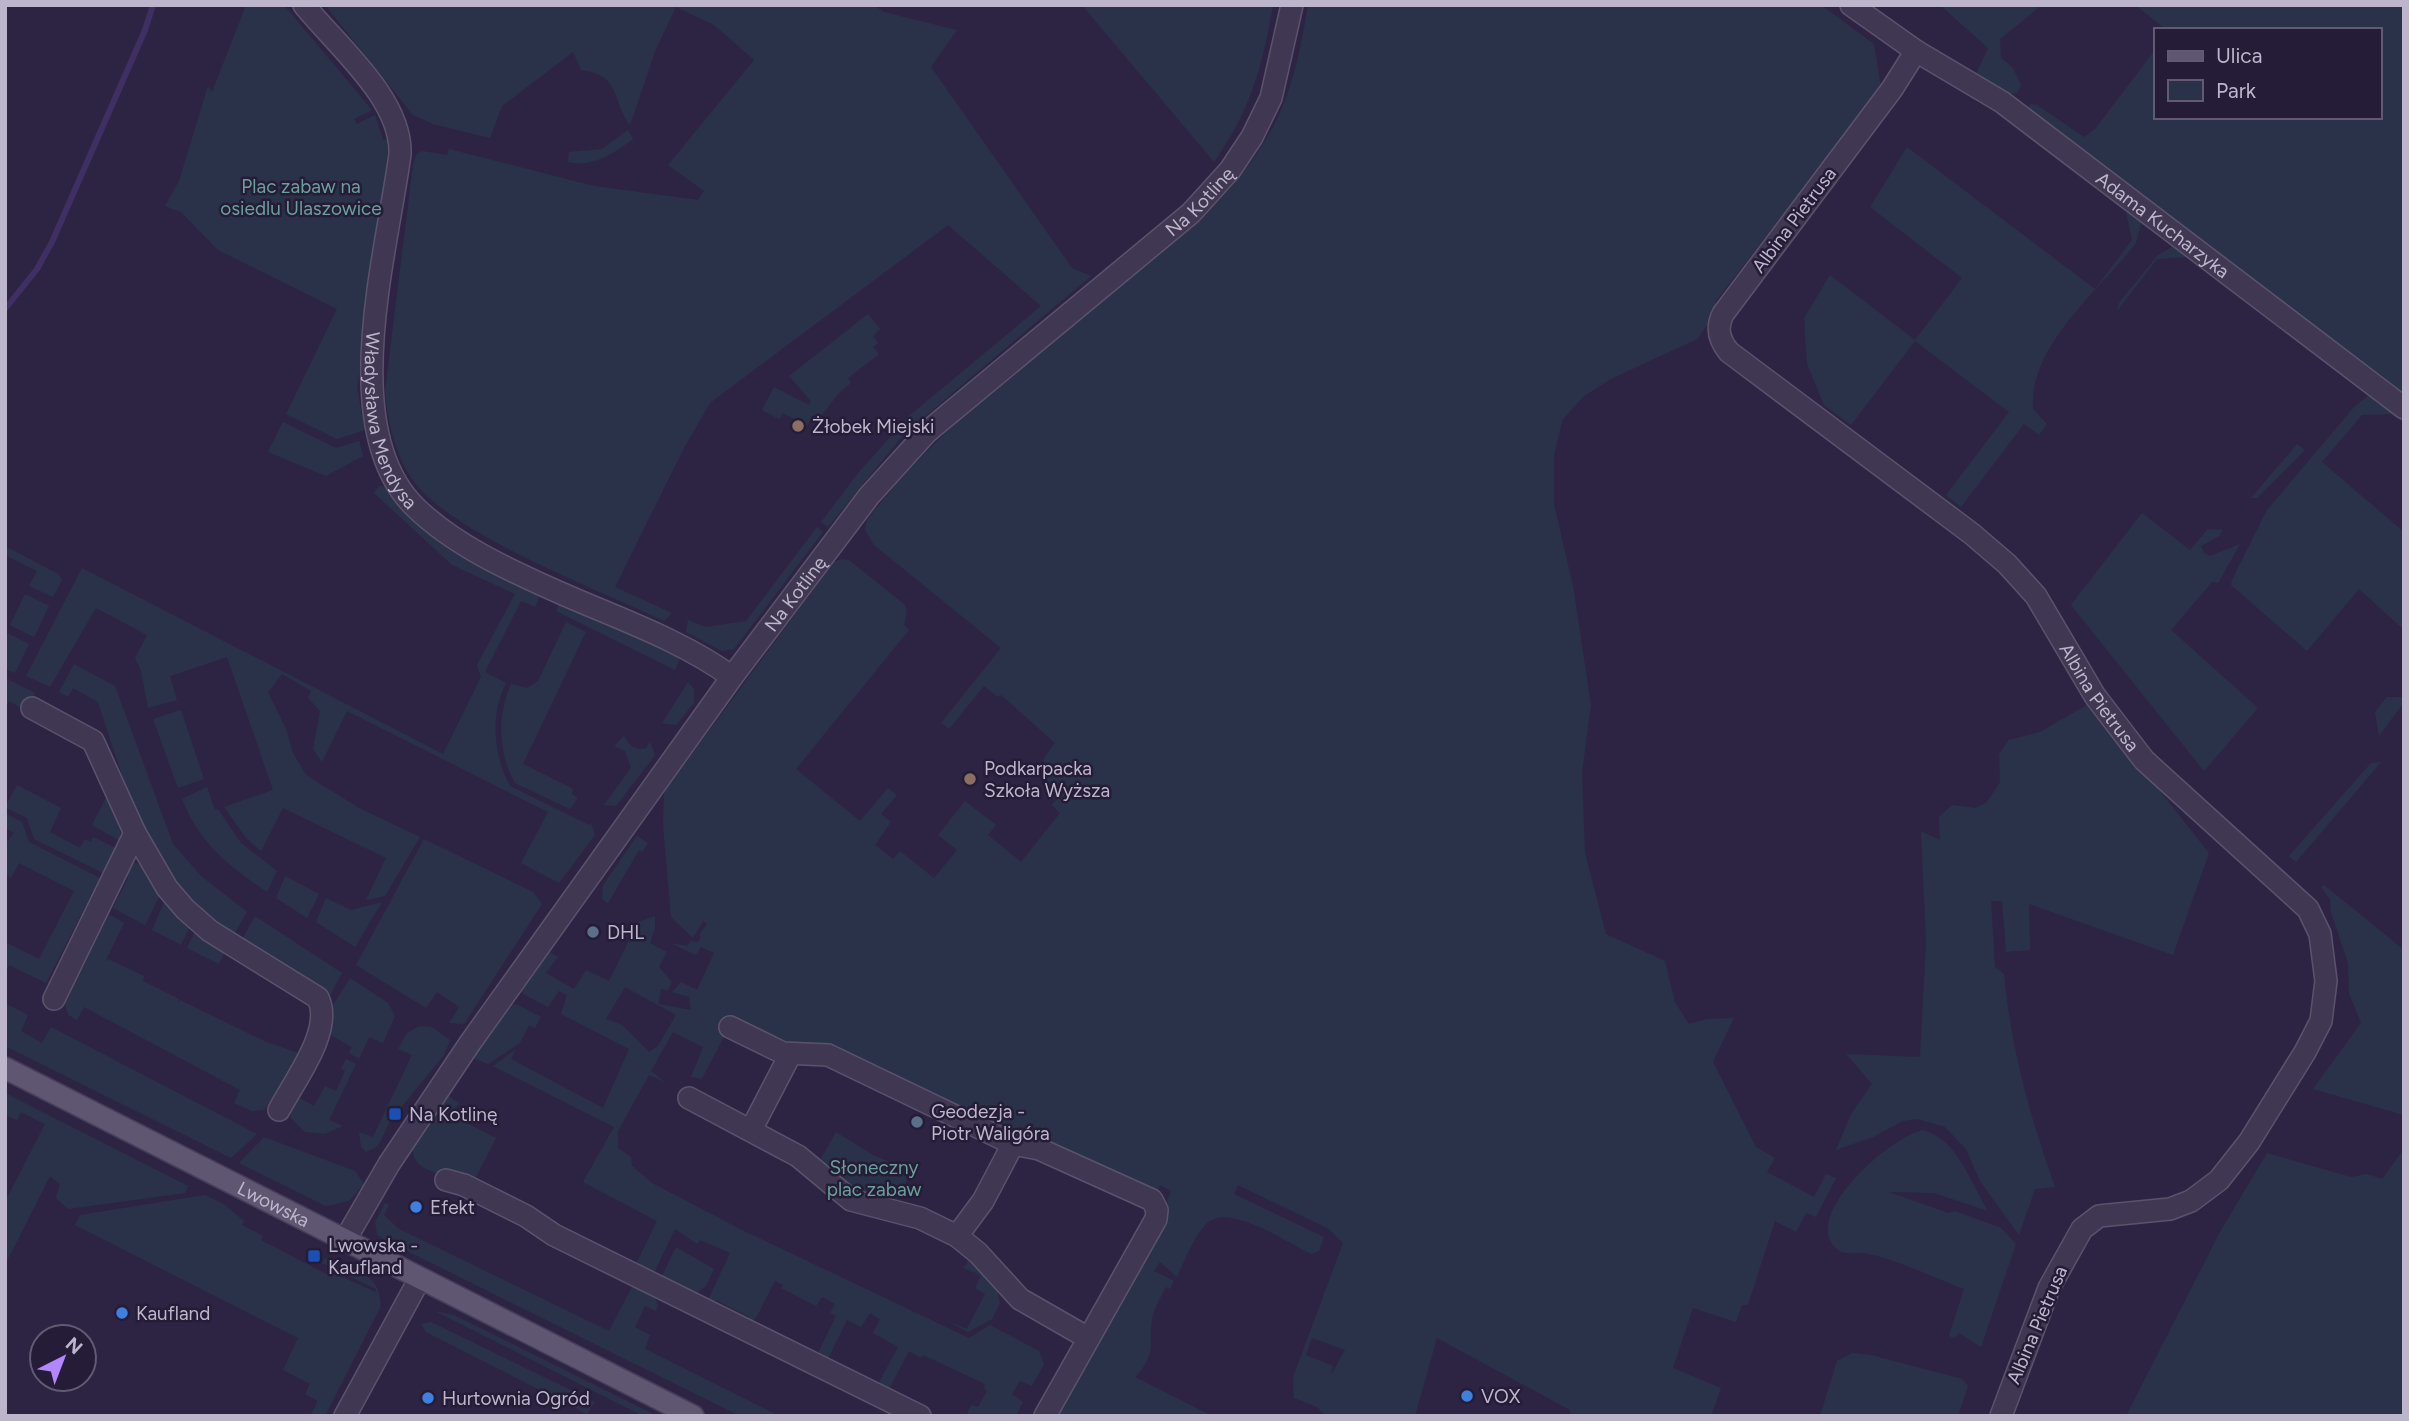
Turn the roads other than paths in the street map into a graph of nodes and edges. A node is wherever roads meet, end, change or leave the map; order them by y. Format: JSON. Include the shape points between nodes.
{"nodes":[{"id":1,"x":303,"y":5,"type":"edge"},
{"id":2,"x":1292,"y":5,"type":"edge"},
{"id":3,"x":1851,"y":5,"type":"edge"},
{"id":4,"x":1916,"y":51,"type":"junction"},
{"id":5,"x":2404,"y":408,"type":"edge"},
{"id":6,"x":732,"y":677,"type":"junction"},
{"id":7,"x":32,"y":708,"type":"dead end"},
{"id":8,"x":135,"y":833,"type":"junction"},
{"id":9,"x":54,"y":999,"type":"dead end"},
{"id":10,"x":730,"y":1027,"type":"dead end"},
{"id":11,"x":790,"y":1055,"type":"junction"},
{"id":12,"x":5,"y":1068,"type":"edge"},
{"id":13,"x":689,"y":1098,"type":"dead end"},
{"id":14,"x":279,"y":1110,"type":"dead end"},
{"id":15,"x":751,"y":1130,"type":"junction"},
{"id":16,"x":1013,"y":1144,"type":"junction"},
{"id":17,"x":446,"y":1180,"type":"dead end"},
{"id":18,"x":957,"y":1236,"type":"junction"},
{"id":19,"x":345,"y":1240,"type":"junction"},
{"id":20,"x":419,"y":1280,"type":"junction"},
{"id":21,"x":1088,"y":1338,"type":"junction"},
{"id":22,"x":345,"y":1416,"type":"edge"},
{"id":23,"x":693,"y":1416,"type":"edge"},
{"id":24,"x":920,"y":1416,"type":"edge"},
{"id":25,"x":1045,"y":1416,"type":"edge"},
{"id":26,"x":2001,"y":1416,"type":"edge"}],
"edges":[{"from":1,"to":6,"type":"street","name":"Władysława Mendysa","via":[[383,100],[400,135],[370,392],[382,449],[397,484],[438,527],[480,554],[703,658]]},
{"from":2,"to":6,"type":"street","name":"Na Kotlinę","via":[[1271,98],[1252,137],[1218,185],[1191,213],[909,449]]},
{"from":3,"to":4,"type":"street"},
{"from":4,"to":5,"type":"street","name":"Adama Kucharzyka","via":[[2002,103]]},
{"from":4,"to":26,"type":"street","name":"Albina Pietrusa","via":[[1723,314],[1719,324],[1722,343],[1972,534],[2018,576],[2041,603],[2101,706],[2138,754],[2308,909],[2320,934],[2326,981],[2316,1031],[2249,1142],[2219,1180],[2170,1209],[2099,1216],[2081,1229],[2049,1288]]},
{"from":6,"to":19,"type":"street","name":"Na Kotlinę","via":[[470,1043],[389,1164]]},
{"from":7,"to":8,"type":"street","via":[[93,741]]},
{"from":8,"to":9,"type":"street"},
{"from":8,"to":14,"type":"street","via":[[167,888],[191,915],[312,993],[321,1005],[324,1021],[320,1034]]},
{"from":10,"to":11,"type":"street"},
{"from":11,"to":15,"type":"street"},
{"from":11,"to":16,"type":"street","via":[[832,1057]]},
{"from":12,"to":19,"type":"main road","name":"Lwowska"},
{"from":13,"to":15,"type":"street"},
{"from":15,"to":18,"type":"street","via":[[798,1156],[851,1200],[920,1218]]},
{"from":16,"to":18,"type":"street","via":[[983,1201]]},
{"from":16,"to":21,"type":"street","via":[[1039,1149],[1140,1193],[1156,1206],[1157,1217],[1147,1237]]},
{"from":17,"to":24,"type":"street","via":[[515,1210],[554,1236]]},
{"from":18,"to":21,"type":"street","via":[[1020,1299]]},
{"from":19,"to":20,"type":"main road","name":"Lwowska"},
{"from":20,"to":22,"type":"street"},
{"from":20,"to":23,"type":"main road","name":"Lwowska"},
{"from":21,"to":25,"type":"street"}]}
